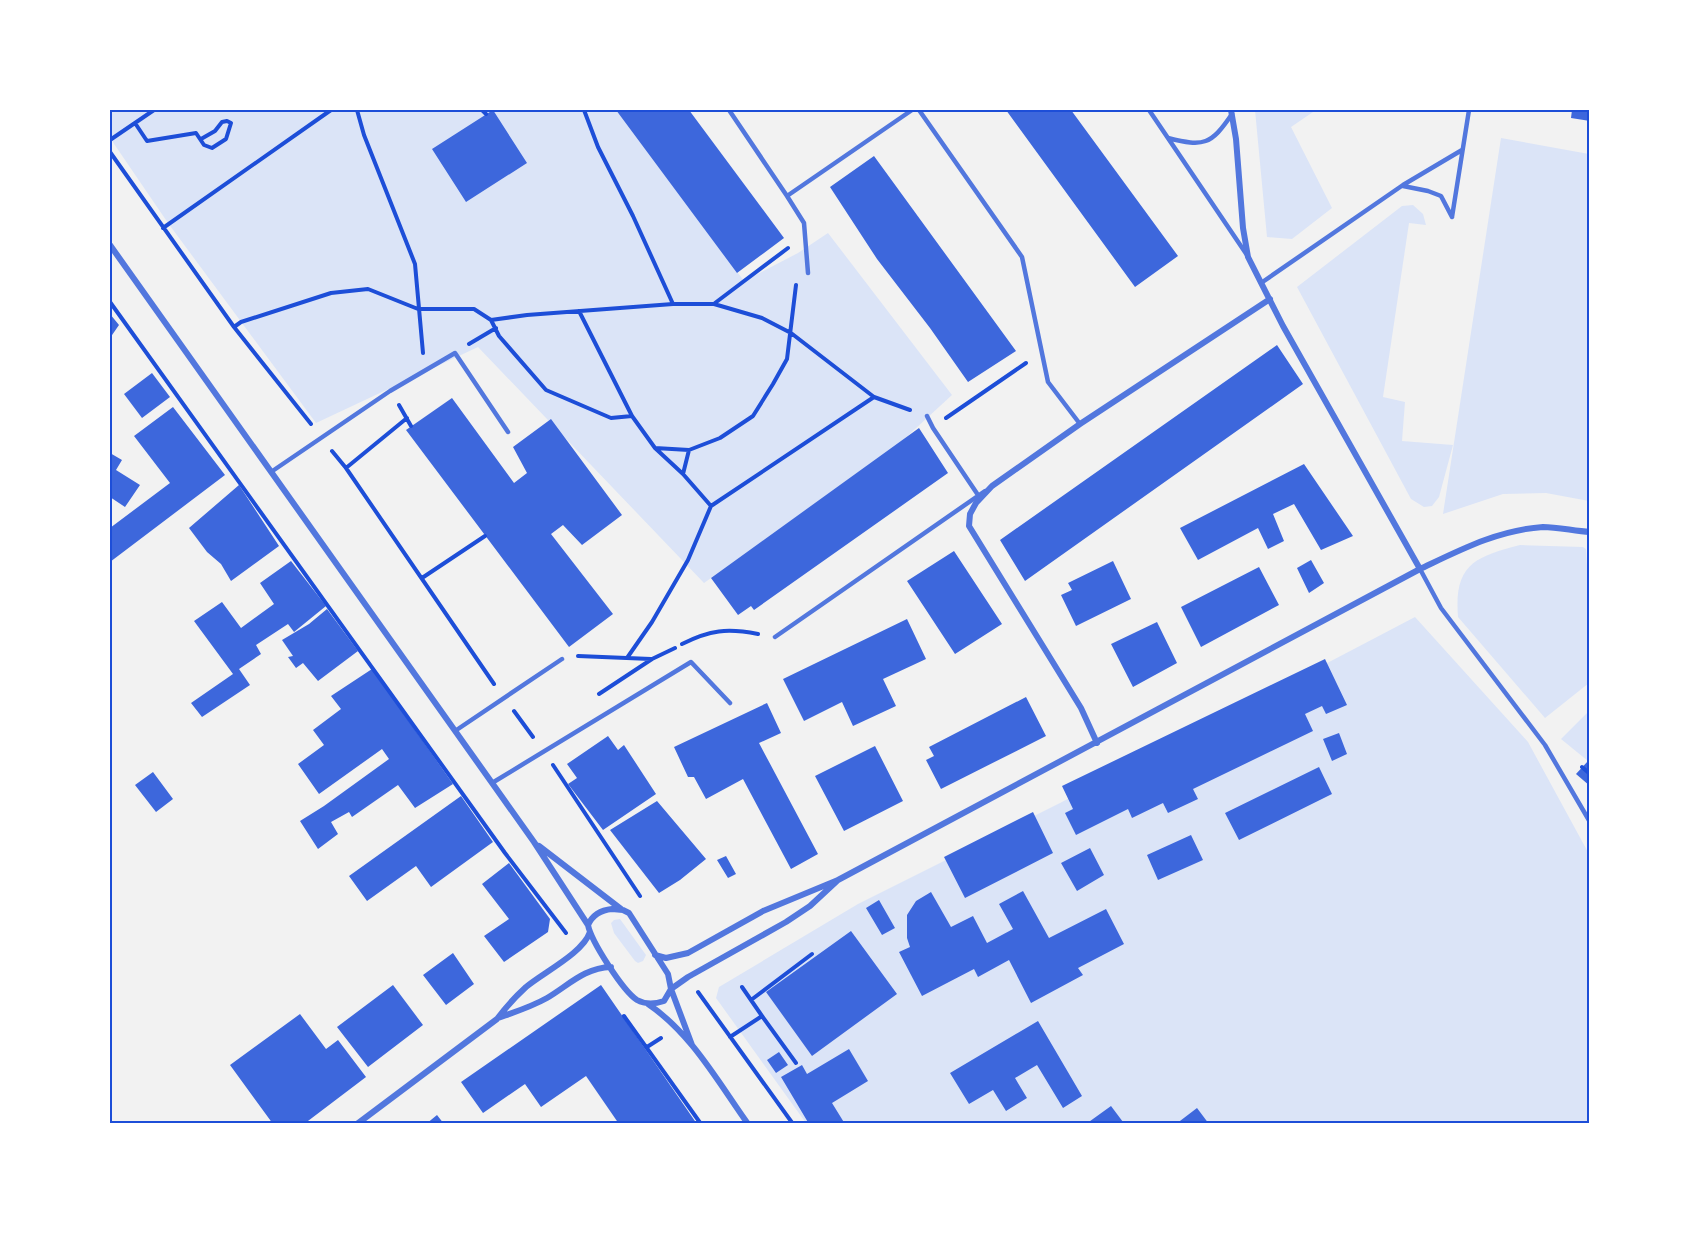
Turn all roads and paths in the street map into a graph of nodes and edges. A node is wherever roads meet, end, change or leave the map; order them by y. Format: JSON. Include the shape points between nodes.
{"nodes":[{"id":1,"x":154,"y":110,"type":"edge"},
{"id":2,"x":331,"y":110,"type":"edge"},
{"id":3,"x":357,"y":110,"type":"edge"},
{"id":4,"x":483,"y":110,"type":"edge"},
{"id":5,"x":584,"y":110,"type":"edge"},
{"id":6,"x":729,"y":110,"type":"edge"},
{"id":7,"x":912,"y":110,"type":"edge"},
{"id":8,"x":919,"y":110,"type":"edge"},
{"id":9,"x":1149,"y":110,"type":"edge"},
{"id":10,"x":1469,"y":110,"type":"edge"},
{"id":11,"x":1231,"y":112,"type":"edge"},
{"id":12,"x":486,"y":114,"type":"dead end"},
{"id":13,"x":135,"y":123,"type":"junction"},
{"id":14,"x":1168,"y":138,"type":"junction"},
{"id":15,"x":201,"y":139,"type":"junction"},
{"id":16,"x":110,"y":140,"type":"edge"},
{"id":17,"x":1462,"y":150,"type":"junction"},
{"id":18,"x":110,"y":152,"type":"edge"},
{"id":19,"x":1403,"y":186,"type":"junction"},
{"id":20,"x":787,"y":196,"type":"junction"},
{"id":21,"x":163,"y":228,"type":"junction"},
{"id":22,"x":805,"y":235,"type":"junction"},
{"id":23,"x":110,"y":244,"type":"edge"},
{"id":24,"x":1248,"y":257,"type":"junction"},
{"id":25,"x":808,"y":273,"type":"dead end"},
{"id":26,"x":796,"y":280,"type":"dead end"},
{"id":27,"x":1261,"y":283,"type":"junction"},
{"id":28,"x":1270,"y":298,"type":"junction"},
{"id":29,"x":110,"y":302,"type":"edge"},
{"id":30,"x":673,"y":304,"type":"junction"},
{"id":31,"x":714,"y":304,"type":"junction"},
{"id":32,"x":418,"y":309,"type":"junction"},
{"id":33,"x":579,"y":311,"type":"junction"},
{"id":34,"x":491,"y":320,"type":"junction"},
{"id":35,"x":234,"y":327,"type":"junction"},
{"id":36,"x":496,"y":328,"type":"junction"},
{"id":37,"x":791,"y":333,"type":"junction"},
{"id":38,"x":455,"y":352,"type":"junction"},
{"id":39,"x":1042,"y":352,"type":"junction"},
{"id":40,"x":425,"y":370,"type":"junction"},
{"id":41,"x":874,"y":397,"type":"junction"},
{"id":42,"x":632,"y":416,"type":"junction"},
{"id":43,"x":927,"y":416,"type":"joint"},
{"id":44,"x":407,"y":418,"type":"dead end"},
{"id":45,"x":1080,"y":424,"type":"junction"},
{"id":46,"x":933,"y":428,"type":"junction"},
{"id":47,"x":508,"y":432,"type":"dead end"},
{"id":48,"x":322,"y":438,"type":"junction"},
{"id":49,"x":655,"y":448,"type":"junction"},
{"id":50,"x":689,"y":450,"type":"junction"},
{"id":51,"x":346,"y":468,"type":"junction"},
{"id":52,"x":271,"y":472,"type":"junction"},
{"id":53,"x":683,"y":474,"type":"junction"},
{"id":54,"x":992,"y":486,"type":"junction"},
{"id":55,"x":978,"y":495,"type":"junction"},
{"id":56,"x":711,"y":506,"type":"junction"},
{"id":57,"x":1590,"y":532,"type":"edge"},
{"id":58,"x":486,"y":536,"type":"dead end"},
{"id":59,"x":1420,"y":569,"type":"junction"},
{"id":60,"x":422,"y":578,"type":"junction"},
{"id":61,"x":776,"y":637,"type":"dead end"},
{"id":62,"x":627,"y":658,"type":"junction"},
{"id":63,"x":562,"y":659,"type":"joint"},
{"id":64,"x":652,"y":659,"type":"dead end"},
{"id":65,"x":503,"y":697,"type":"junction"},
{"id":66,"x":730,"y":703,"type":"dead end"},
{"id":67,"x":455,"y":731,"type":"junction"},
{"id":68,"x":1096,"y":743,"type":"junction"},
{"id":69,"x":543,"y":750,"type":"junction"},
{"id":70,"x":1582,"y":767,"type":"dead end"},
{"id":71,"x":1590,"y":774,"type":"edge"},
{"id":72,"x":492,"y":783,"type":"junction"},
{"id":73,"x":1590,"y":822,"type":"edge"},
{"id":74,"x":534,"y":842,"type":"junction"},
{"id":75,"x":838,"y":880,"type":"junction"},
{"id":76,"x":646,"y":906,"type":"dead end"},
{"id":77,"x":623,"y":910,"type":"junction"},
{"id":78,"x":589,"y":928,"type":"junction"},
{"id":79,"x":570,"y":938,"type":"dead end"},
{"id":80,"x":812,"y":954,"type":"dead end"},
{"id":81,"x":655,"y":956,"type":"junction"},
{"id":82,"x":611,"y":967,"type":"junction"},
{"id":83,"x":742,"y":987,"type":"dead end"},
{"id":84,"x":671,"y":989,"type":"junction"},
{"id":85,"x":698,"y":991,"type":"dead end"},
{"id":86,"x":750,"y":1000,"type":"junction"},
{"id":87,"x":647,"y":1004,"type":"junction"},
{"id":88,"x":710,"y":1010,"type":"junction"},
{"id":89,"x":622,"y":1013,"type":"dead end"},
{"id":90,"x":704,"y":1013,"type":"dead end"},
{"id":91,"x":762,"y":1016,"type":"junction"},
{"id":92,"x":497,"y":1019,"type":"junction"},
{"id":93,"x":730,"y":1037,"type":"junction"},
{"id":94,"x":654,"y":1042,"type":"dead end"},
{"id":95,"x":692,"y":1045,"type":"junction"},
{"id":96,"x":647,"y":1047,"type":"junction"},
{"id":97,"x":796,"y":1063,"type":"dead end"},
{"id":98,"x":357,"y":1124,"type":"edge"},
{"id":99,"x":701,"y":1124,"type":"edge"},
{"id":100,"x":748,"y":1124,"type":"edge"},
{"id":101,"x":793,"y":1124,"type":"edge"}],
"edges":[{"from":1,"to":13,"type":"path"},
{"from":2,"to":21,"type":"path"},
{"from":3,"to":32,"type":"path","via":[[415,264]]},
{"from":4,"to":12,"type":"path"},
{"from":5,"to":30,"type":"path"},
{"from":6,"to":20,"type":"lane"},
{"from":7,"to":20,"type":"lane"},
{"from":8,"to":39,"type":"lane","via":[[1022,257]]},
{"from":9,"to":14,"type":"lane"},
{"from":10,"to":17,"type":"lane"},
{"from":11,"to":14,"type":"lane","via":[[1218,134],[1207,141],[1188,143]]},
{"from":11,"to":24,"type":"street"},
{"from":13,"to":15,"type":"path","via":[[147,141],[196,133]]},
{"from":13,"to":16,"type":"path"},
{"from":14,"to":24,"type":"lane"},
{"from":15,"to":15,"type":"path","via":[[204,145],[215,148],[226,139],[231,123],[222,122]]},
{"from":17,"to":19,"type":"lane"},
{"from":17,"to":19,"type":"lane","via":[[1452,217],[1441,196]]},
{"from":18,"to":21,"type":"path"},
{"from":19,"to":27,"type":"lane"},
{"from":20,"to":22,"type":"lane","via":[[804,223]]},
{"from":21,"to":35,"type":"path"},
{"from":22,"to":25,"type":"lane"},
{"from":22,"to":31,"type":"path"},
{"from":23,"to":52,"type":"street"},
{"from":24,"to":27,"type":"street"},
{"from":26,"to":37,"type":"path"},
{"from":27,"to":28,"type":"street"},
{"from":28,"to":45,"type":"street"},
{"from":28,"to":59,"type":"street"},
{"from":29,"to":79,"type":"path","via":[[498,844]]},
{"from":30,"to":31,"type":"path"},
{"from":30,"to":33,"type":"path"},
{"from":31,"to":37,"type":"path","via":[[762,318]]},
{"from":32,"to":34,"type":"path","via":[[474,309]]},
{"from":32,"to":35,"type":"path","via":[[368,289],[331,293]]},
{"from":32,"to":40,"type":"path"},
{"from":33,"to":34,"type":"path"},
{"from":33,"to":42,"type":"path"},
{"from":34,"to":36,"type":"path"},
{"from":35,"to":48,"type":"path"},
{"from":36,"to":38,"type":"path"},
{"from":36,"to":42,"type":"path","via":[[546,390],[611,418]]},
{"from":37,"to":41,"type":"path"},
{"from":37,"to":50,"type":"path","via":[[787,359],[753,416],[720,438]]},
{"from":38,"to":40,"type":"lane"},
{"from":38,"to":47,"type":"lane"},
{"from":39,"to":45,"type":"lane","via":[[1048,382]]},
{"from":39,"to":46,"type":"path"},
{"from":40,"to":48,"type":"lane"},
{"from":41,"to":43,"type":"path"},
{"from":41,"to":56,"type":"path"},
{"from":42,"to":49,"type":"path"},
{"from":43,"to":46,"type":"lane"},
{"from":44,"to":51,"type":"path"},
{"from":45,"to":54,"type":"street"},
{"from":46,"to":55,"type":"lane"},
{"from":48,"to":51,"type":"path"},
{"from":48,"to":52,"type":"lane"},
{"from":49,"to":50,"type":"path"},
{"from":49,"to":53,"type":"path"},
{"from":50,"to":53,"type":"path"},
{"from":51,"to":60,"type":"path"},
{"from":52,"to":67,"type":"street"},
{"from":53,"to":56,"type":"path"},
{"from":54,"to":55,"type":"lane"},
{"from":54,"to":68,"type":"street","via":[[976,503],[969,526],[1081,708]]},
{"from":55,"to":61,"type":"lane"},
{"from":56,"to":62,"type":"path","via":[[688,560]]},
{"from":57,"to":59,"type":"street","via":[[1545,527],[1515,531],[1481,540]]},
{"from":58,"to":60,"type":"path"},
{"from":59,"to":68,"type":"street"},
{"from":59,"to":73,"type":"lane","via":[[1441,608],[1545,745]]},
{"from":60,"to":65,"type":"path"},
{"from":62,"to":63,"type":"path"},
{"from":62,"to":64,"type":"path"},
{"from":63,"to":65,"type":"lane"},
{"from":65,"to":67,"type":"lane"},
{"from":65,"to":69,"type":"path"},
{"from":66,"to":69,"type":"lane","via":[[691,662]]},
{"from":67,"to":72,"type":"street"},
{"from":68,"to":75,"type":"street"},
{"from":69,"to":72,"type":"lane"},
{"from":69,"to":76,"type":"path"},
{"from":70,"to":71,"type":"path"},
{"from":72,"to":74,"type":"street"},
{"from":74,"to":77,"type":"street"},
{"from":74,"to":78,"type":"street"},
{"from":75,"to":81,"type":"street","via":[[763,911],[688,953]]},
{"from":75,"to":84,"type":"street","via":[[802,911]]},
{"from":77,"to":78,"type":"street","via":[[603,910],[591,917]]},
{"from":77,"to":81,"type":"street","via":[[635,920]]},
{"from":78,"to":82,"type":"street"},
{"from":78,"to":92,"type":"street","via":[[584,944],[528,985]]},
{"from":80,"to":86,"type":"path"},
{"from":81,"to":84,"type":"street","via":[[668,974]]},
{"from":82,"to":87,"type":"street","via":[[629,992]]},
{"from":82,"to":92,"type":"street","via":[[581,974],[548,997]]},
{"from":83,"to":86,"type":"path"},
{"from":84,"to":87,"type":"street","via":[[664,1001]]},
{"from":84,"to":95,"type":"street"},
{"from":85,"to":88,"type":"path"},
{"from":86,"to":91,"type":"path"},
{"from":87,"to":95,"type":"street"},
{"from":88,"to":90,"type":"path"},
{"from":88,"to":93,"type":"path"},
{"from":89,"to":96,"type":"path"},
{"from":91,"to":93,"type":"path"},
{"from":91,"to":97,"type":"path"},
{"from":92,"to":98,"type":"street"},
{"from":93,"to":101,"type":"path"},
{"from":94,"to":96,"type":"path"},
{"from":95,"to":100,"type":"street"},
{"from":96,"to":99,"type":"path"}]}
